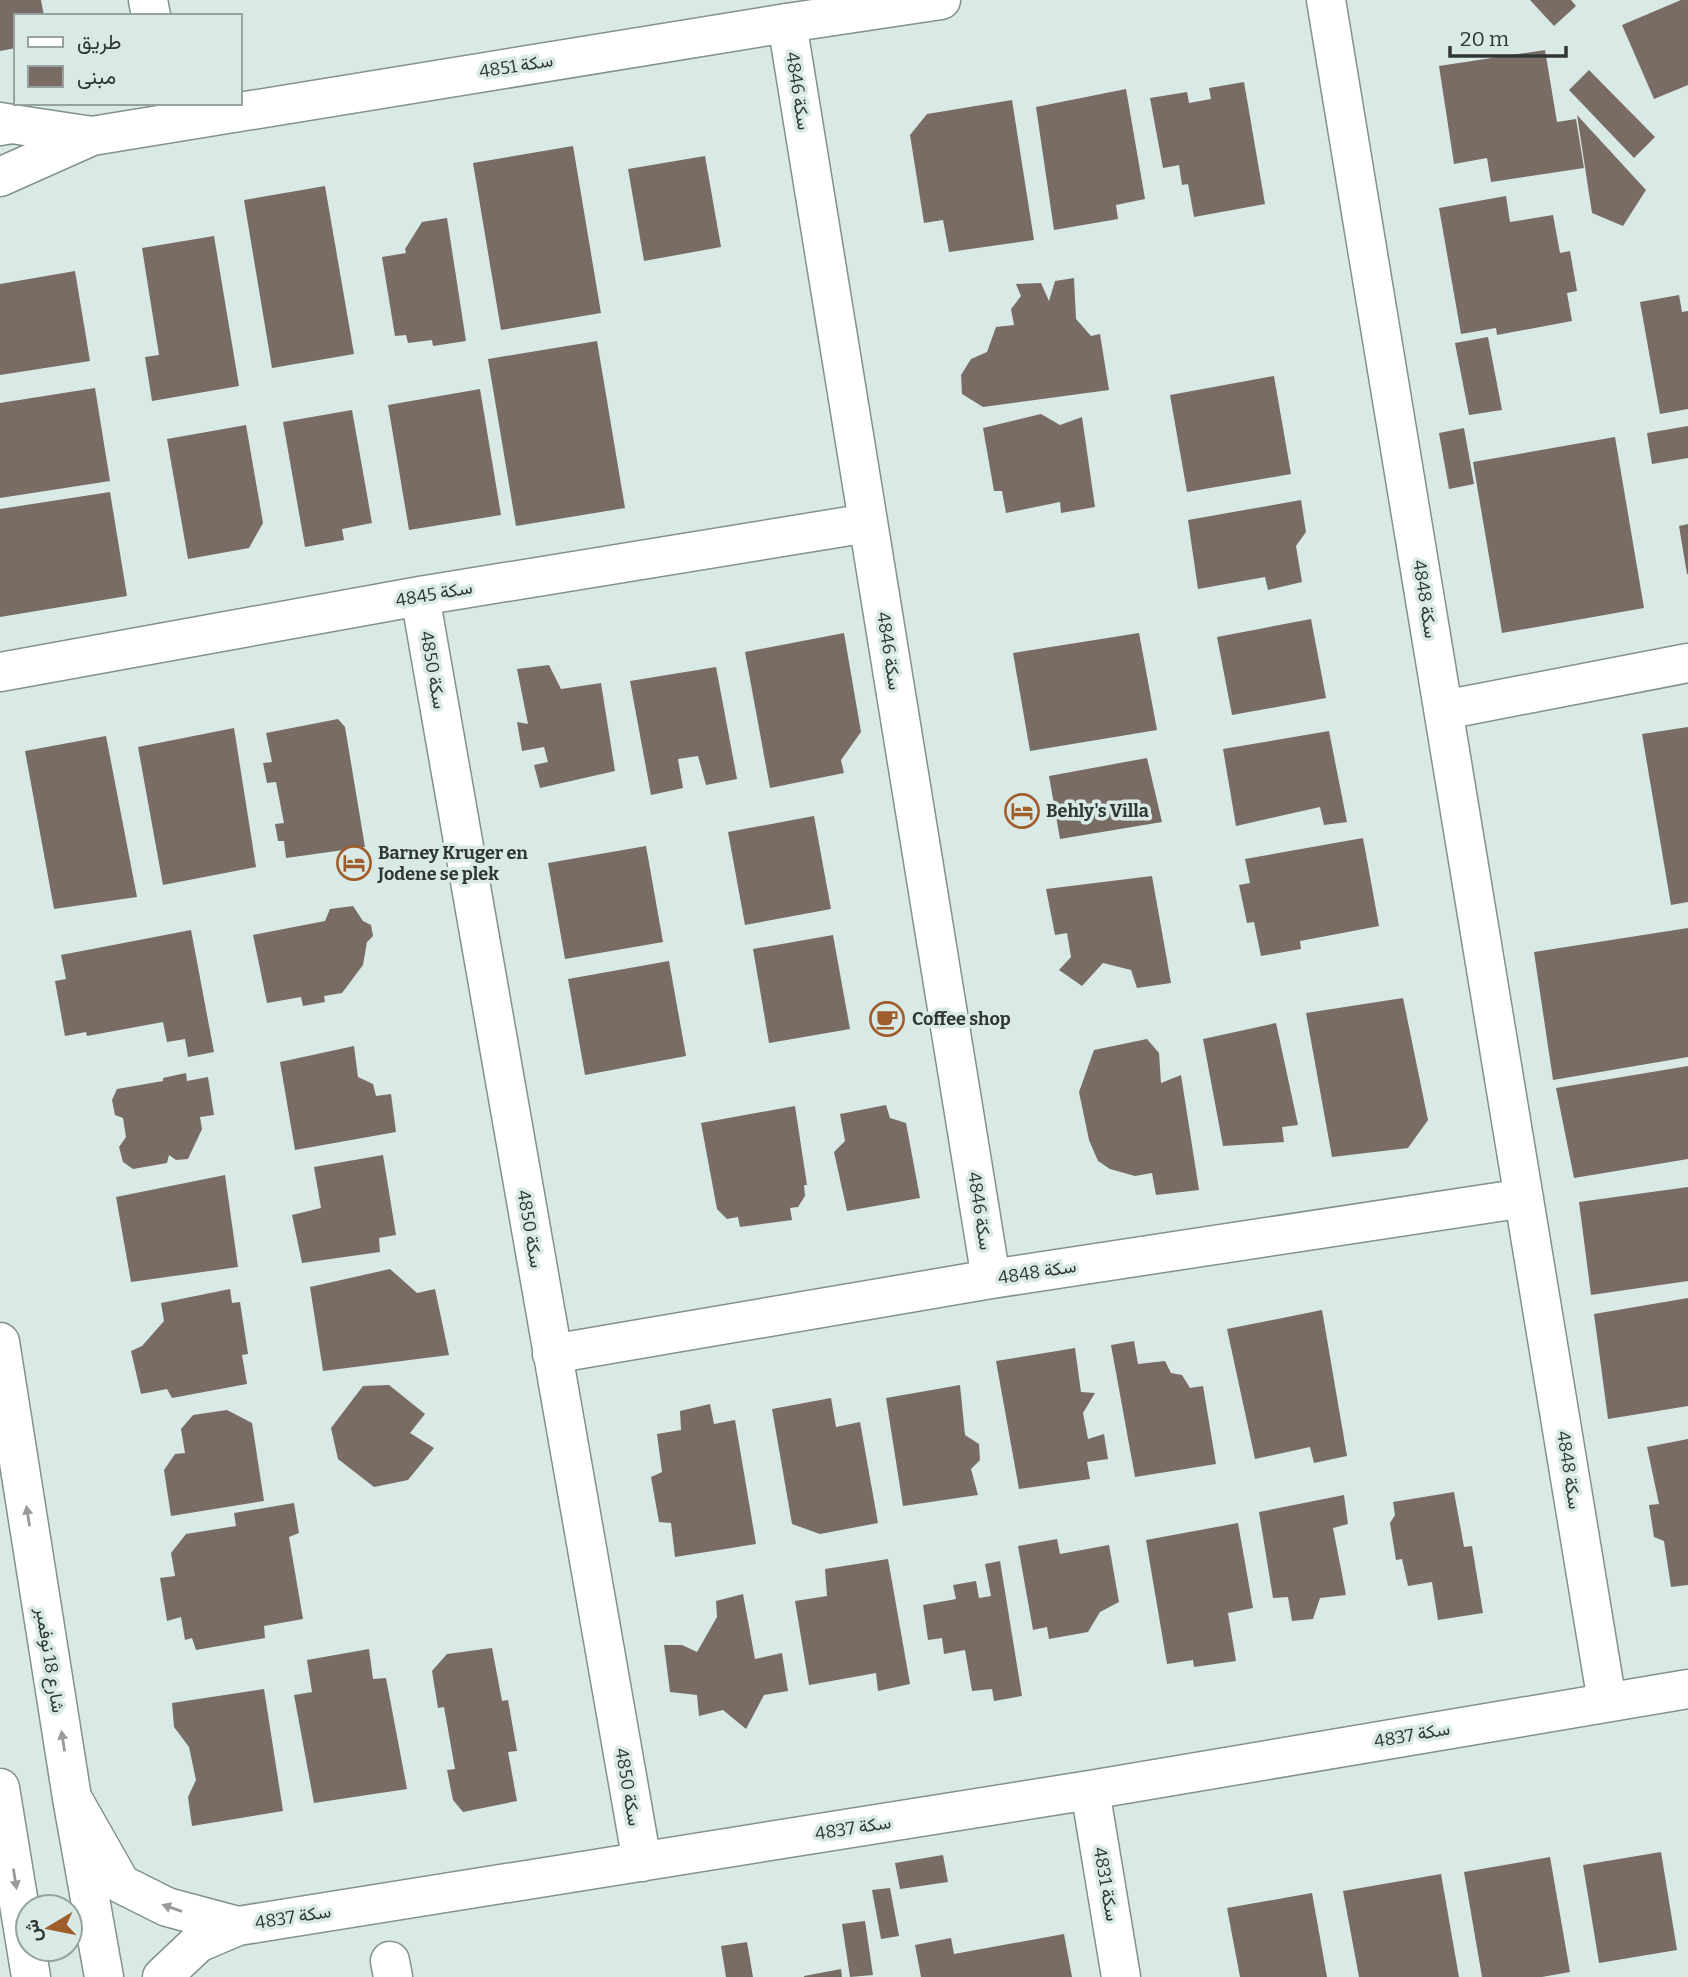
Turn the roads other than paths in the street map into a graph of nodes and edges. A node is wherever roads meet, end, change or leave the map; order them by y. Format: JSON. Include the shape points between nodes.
{"nodes":[{"id":1,"x":941,"y":0,"type":"edge"},
{"id":2,"x":1326,"y":0,"type":"edge"},
{"id":3,"x":787,"y":23,"type":"junction"},
{"id":4,"x":242,"y":102,"type":"edge"},
{"id":5,"x":221,"y":105,"type":"edge"},
{"id":6,"x":166,"y":113,"type":"edge"},
{"id":7,"x":4,"y":124,"type":"edge"},
{"id":8,"x":92,"y":135,"type":"junction"},
{"id":9,"x":0,"y":177,"type":"edge"},
{"id":10,"x":868,"y":523,"type":"junction"},
{"id":11,"x":420,"y":596,"type":"junction"},
{"id":12,"x":1688,"y":663,"type":"edge"},
{"id":13,"x":0,"y":672,"type":"edge"},
{"id":14,"x":1444,"y":710,"type":"junction"},
{"id":15,"x":1524,"y":1198,"type":"junction"},
{"id":16,"x":991,"y":1279,"type":"junction"},
{"id":17,"x":0,"y":1342,"type":"edge"},
{"id":18,"x":552,"y":1354,"type":"junction"},
{"id":19,"x":1688,"y":1689,"type":"edge"},
{"id":20,"x":1607,"y":1702,"type":"junction"},
{"id":21,"x":0,"y":1788,"type":"edge"},
{"id":22,"x":1090,"y":1790,"type":"junction"},
{"id":23,"x":72,"y":1798,"type":"junction"},
{"id":24,"x":642,"y":1862,"type":"junction"},
{"id":25,"x":238,"y":1926,"type":"junction"},
{"id":26,"x":31,"y":1977,"type":"edge"},
{"id":27,"x":104,"y":1977,"type":"edge"},
{"id":28,"x":162,"y":1977,"type":"edge"},
{"id":29,"x":1121,"y":1977,"type":"edge"}],
"edges":[{"from":1,"to":3,"type":"street","name":"سكة 4851"},
{"from":2,"to":14,"type":"street","name":"سكة 4848"},
{"from":3,"to":4,"type":"street","name":"سكة 4851"},
{"from":3,"to":10,"type":"street","name":"سكة 4846"},
{"from":5,"to":6,"type":"street","name":"سكة 4851"},
{"from":6,"to":8,"type":"street","name":"سكة 4851"},
{"from":7,"to":8,"type":"street","name":"سكة 4851"},
{"from":8,"to":9,"type":"street","name":"سكة 4851"},
{"from":10,"to":11,"type":"street","name":"سكة 4845"},
{"from":10,"to":16,"type":"street","name":"سكة 4846"},
{"from":11,"to":13,"type":"street","name":"سكة 4845"},
{"from":11,"to":18,"type":"street","name":"سكة 4850"},
{"from":12,"to":14,"type":"street"},
{"from":14,"to":15,"type":"street","name":"سكة 4848"},
{"from":15,"to":16,"type":"street","name":"سكة 4848"},
{"from":15,"to":20,"type":"street","name":"سكة 4848"},
{"from":16,"to":18,"type":"street","name":"سكة 4848"},
{"from":23,"to":17,"type":"street","name":"شارع 18 نوفمبر","one_way":true},
{"from":18,"to":24,"type":"street","name":"سكة 4850"},
{"from":19,"to":20,"type":"street","name":"سكة 4837"},
{"from":20,"to":22,"type":"street","name":"سكة 4837"},
{"from":21,"to":26,"type":"street","one_way":true},
{"from":22,"to":24,"type":"street","name":"سكة 4837"},
{"from":22,"to":29,"type":"street","name":"سكة 4831"},
{"from":25,"to":23,"type":"street","name":"سكة 4837","one_way":true,"via":[[167,1907],[121,1884]]},
{"from":23,"to":27,"type":"street","name":"شارع 18 نوفمبر"},
{"from":24,"to":25,"type":"street","name":"سكة 4837"},
{"from":25,"to":28,"type":"street","via":[[198,1943]]}]}
